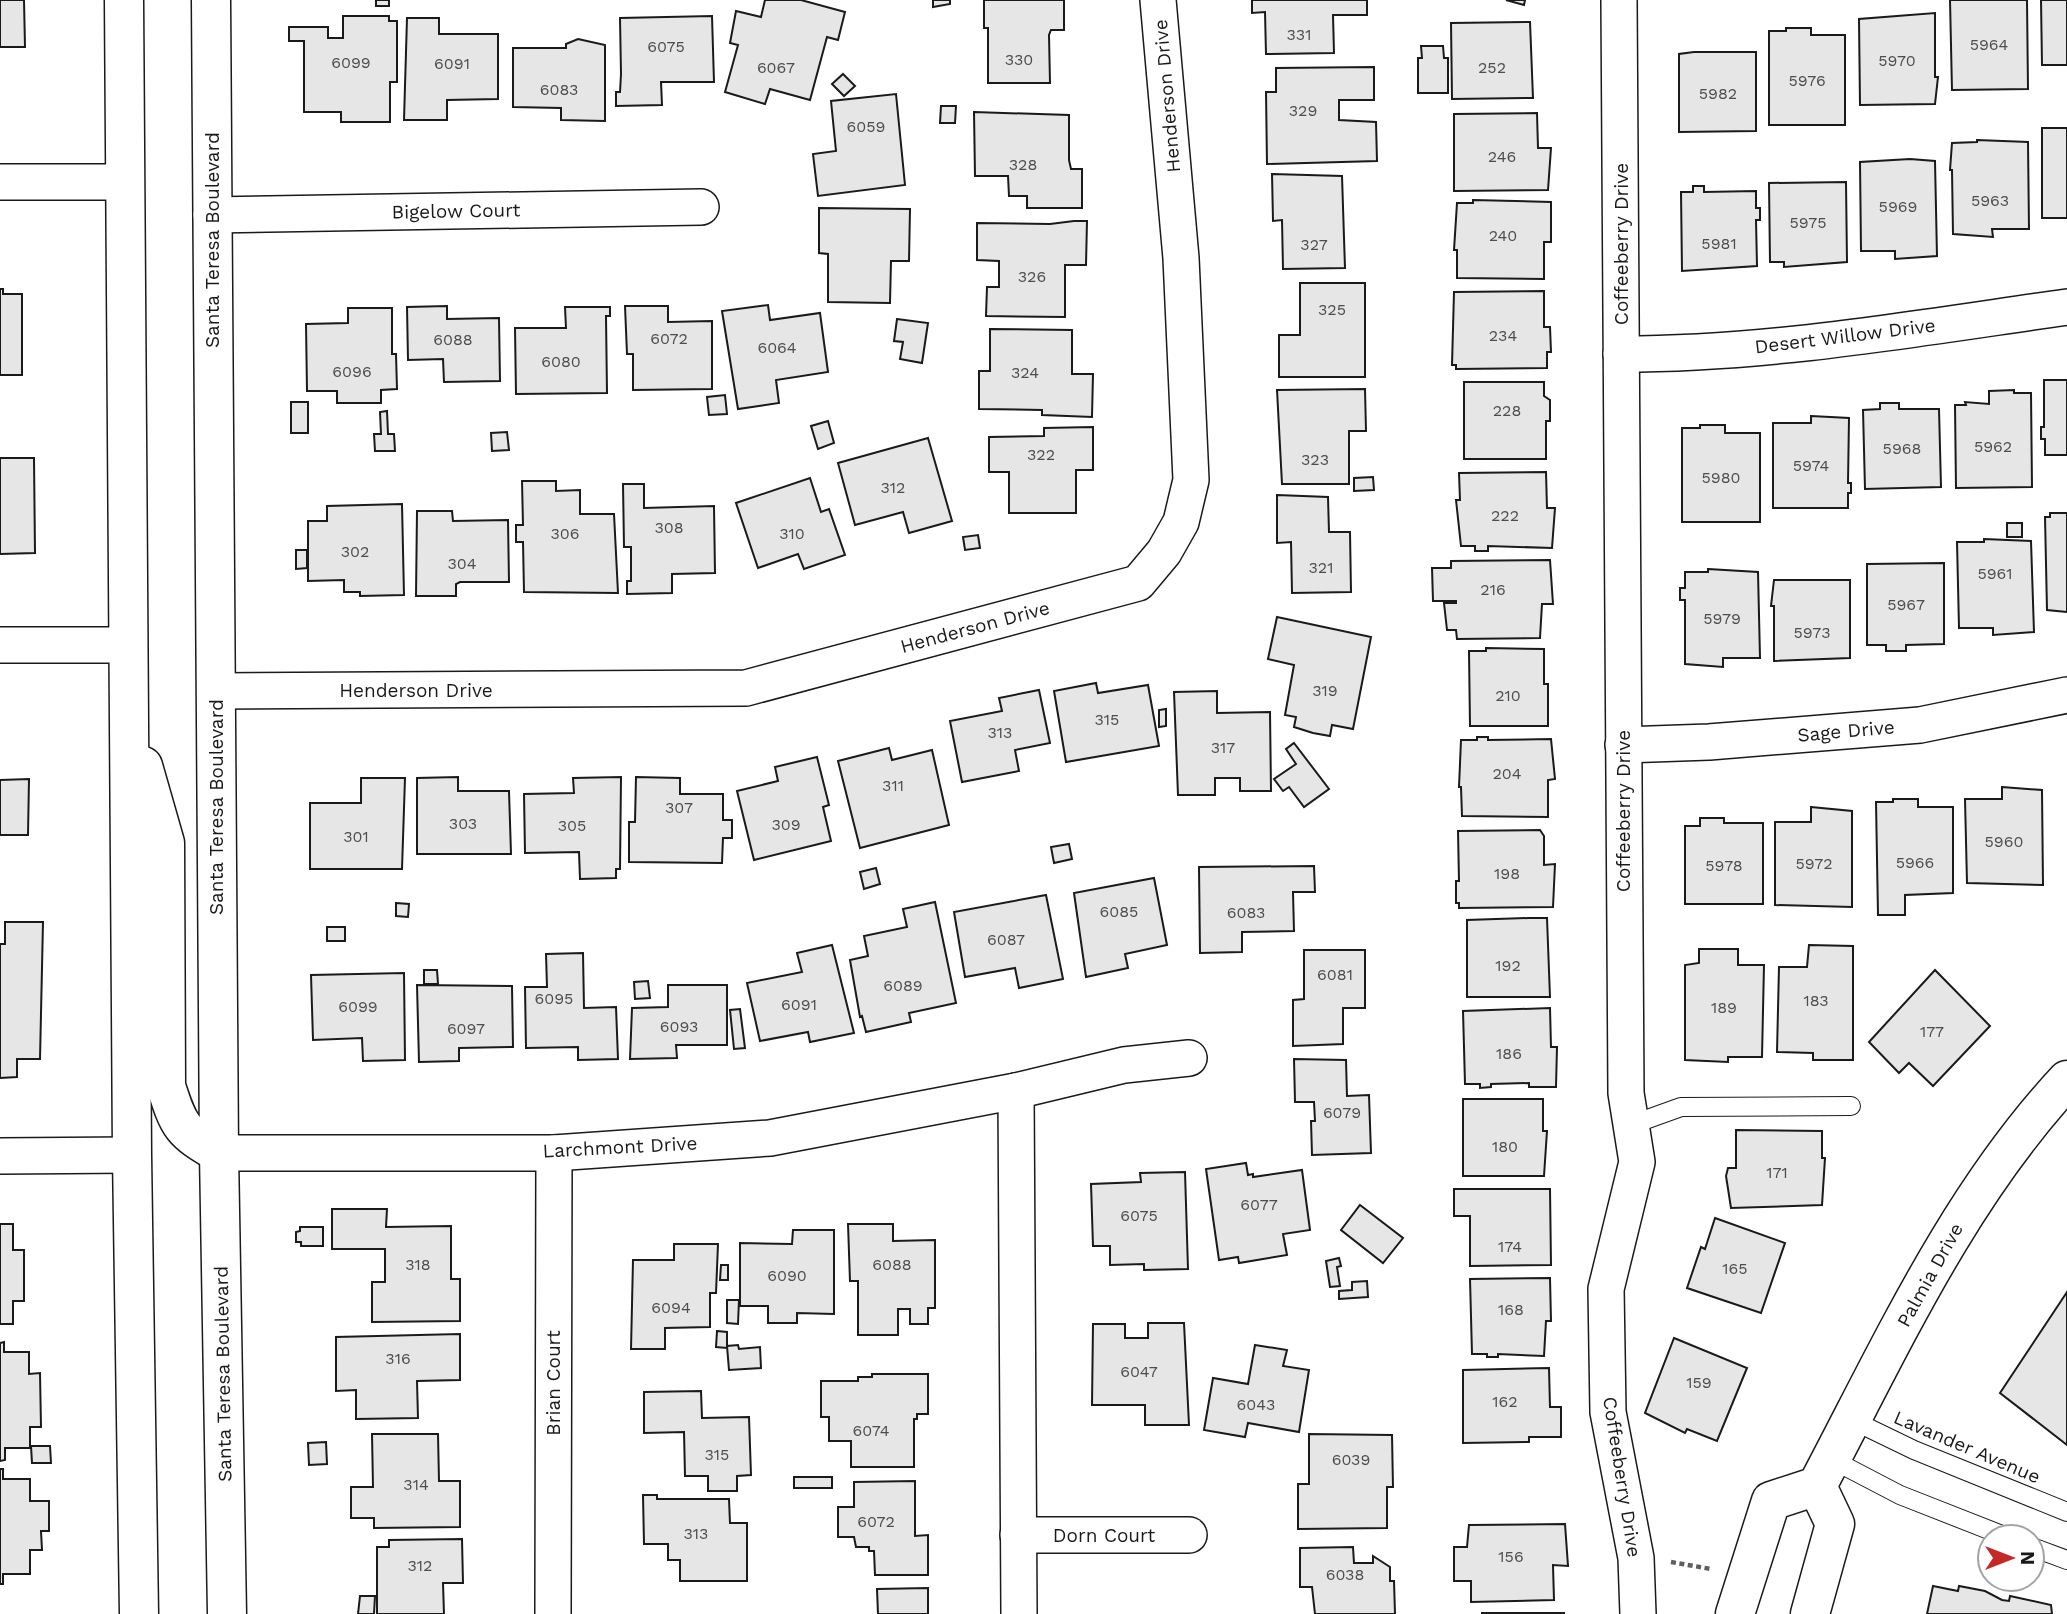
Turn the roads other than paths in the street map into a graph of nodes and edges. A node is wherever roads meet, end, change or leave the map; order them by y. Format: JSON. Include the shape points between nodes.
{"nodes":[{"id":1,"x":124,"y":0,"type":"edge"},
{"id":2,"x":211,"y":0,"type":"edge"},
{"id":3,"x":1158,"y":0,"type":"edge"},
{"id":4,"x":1619,"y":0,"type":"edge"},
{"id":5,"x":0,"y":181,"type":"edge"},
{"id":6,"x":125,"y":181,"type":"junction"},
{"id":7,"x":701,"y":207,"type":"dead end"},
{"id":8,"x":211,"y":215,"type":"junction"},
{"id":9,"x":2067,"y":307,"type":"edge"},
{"id":10,"x":1621,"y":354,"type":"junction"},
{"id":11,"x":0,"y":645,"type":"edge"},
{"id":12,"x":128,"y":645,"type":"junction"},
{"id":13,"x":216,"y":691,"type":"junction"},
{"id":14,"x":2067,"y":695,"type":"edge"},
{"id":15,"x":129,"y":716,"type":"junction"},
{"id":16,"x":1623,"y":744,"type":"junction"},
{"id":17,"x":1189,"y":1058,"type":"dead end"},
{"id":18,"x":2067,"y":1080,"type":"edge"},
{"id":19,"x":1016,"y":1091,"type":"junction"},
{"id":20,"x":1851,"y":1106,"type":"dead end"},
{"id":21,"x":1631,"y":1125,"type":"junction"},
{"id":22,"x":219,"y":1153,"type":"junction"},
{"id":23,"x":554,"y":1153,"type":"junction"},
{"id":24,"x":132,"y":1155,"type":"junction"},
{"id":25,"x":0,"y":1156,"type":"edge"},
{"id":26,"x":1852,"y":1420,"type":"junction"},
{"id":27,"x":1824,"y":1472,"type":"junction"},
{"id":28,"x":2067,"y":1512,"type":"edge"},
{"id":29,"x":1976,"y":1525,"type":"edge"},
{"id":30,"x":1018,"y":1535,"type":"junction"},
{"id":31,"x":1189,"y":1535,"type":"dead end"},
{"id":32,"x":2046,"y":1552,"type":"edge"},
{"id":33,"x":2067,"y":1560,"type":"edge"},
{"id":34,"x":139,"y":1614,"type":"edge"},
{"id":35,"x":227,"y":1614,"type":"edge"},
{"id":36,"x":553,"y":1614,"type":"edge"},
{"id":37,"x":1019,"y":1614,"type":"edge"},
{"id":38,"x":1638,"y":1614,"type":"edge"},
{"id":39,"x":1735,"y":1614,"type":"edge"},
{"id":40,"x":1810,"y":1614,"type":"edge"}],
"edges":[{"from":1,"to":6,"type":"main road"},
{"from":2,"to":8,"type":"main road","name":"Santa Teresa Boulevard"},
{"from":3,"to":13,"type":"street","name":"Henderson Drive","via":[[1181,258],[1191,480],[1181,522],[1138,583],[746,688]]},
{"from":4,"to":10,"type":"street","name":"Coffeeberry Drive"},
{"from":5,"to":6,"type":"street"},
{"from":6,"to":12,"type":"main road"},
{"from":7,"to":8,"type":"street","name":"Bigelow Court"},
{"from":8,"to":13,"type":"main road","name":"Santa Teresa Boulevard"},
{"from":9,"to":10,"type":"street","name":"Desert Willow Drive","via":[[1852,338],[1703,352]]},
{"from":10,"to":16,"type":"street","name":"Coffeeberry Drive"},
{"from":11,"to":12,"type":"street"},
{"from":12,"to":15,"type":"main road"},
{"from":13,"to":22,"type":"main road","name":"Santa Teresa Boulevard"},
{"from":14,"to":16,"type":"street","name":"Sage Drive","via":[[1920,725]]},
{"from":15,"to":22,"type":"main road","via":[[165,843],[166,1086],[186,1134]]},
{"from":15,"to":24,"type":"main road"},
{"from":16,"to":21,"type":"street","name":"Coffeeberry Drive","via":[[1626,1093]]},
{"from":17,"to":19,"type":"street","name":"Larchmont Drive","via":[[1124,1065]]},
{"from":18,"to":26,"type":"main road","name":"Palmia Drive","via":[[1952,1232]]},
{"from":19,"to":23,"type":"street","name":"Larchmont Drive","via":[[770,1138]]},
{"from":19,"to":30,"type":"street"},
{"from":20,"to":21,"type":"lane","via":[[1681,1107]]},
{"from":21,"to":38,"type":"street","name":"Coffeeberry Drive","via":[[1637,1162],[1606,1289],[1608,1412],[1636,1558]]},
{"from":22,"to":23,"type":"street","name":"Larchmont Drive"},
{"from":22,"to":35,"type":"main road","name":"Santa Teresa Boulevard"},
{"from":23,"to":36,"type":"street","name":"Brian Court"},
{"from":24,"to":25,"type":"street"},
{"from":24,"to":34,"type":"main road"},
{"from":26,"to":27,"type":"main road","name":"Palmia Drive"},
{"from":26,"to":28,"type":"lane","name":"Lavander Avenue"},
{"from":27,"to":29,"type":"lane"},
{"from":27,"to":39,"type":"main road","via":[[1771,1501]]},
{"from":27,"to":40,"type":"main road","via":[[1835,1524]]},
{"from":30,"to":31,"type":"street","name":"Dorn Court"},
{"from":30,"to":37,"type":"street"},
{"from":32,"to":33,"type":"lane"}]}
